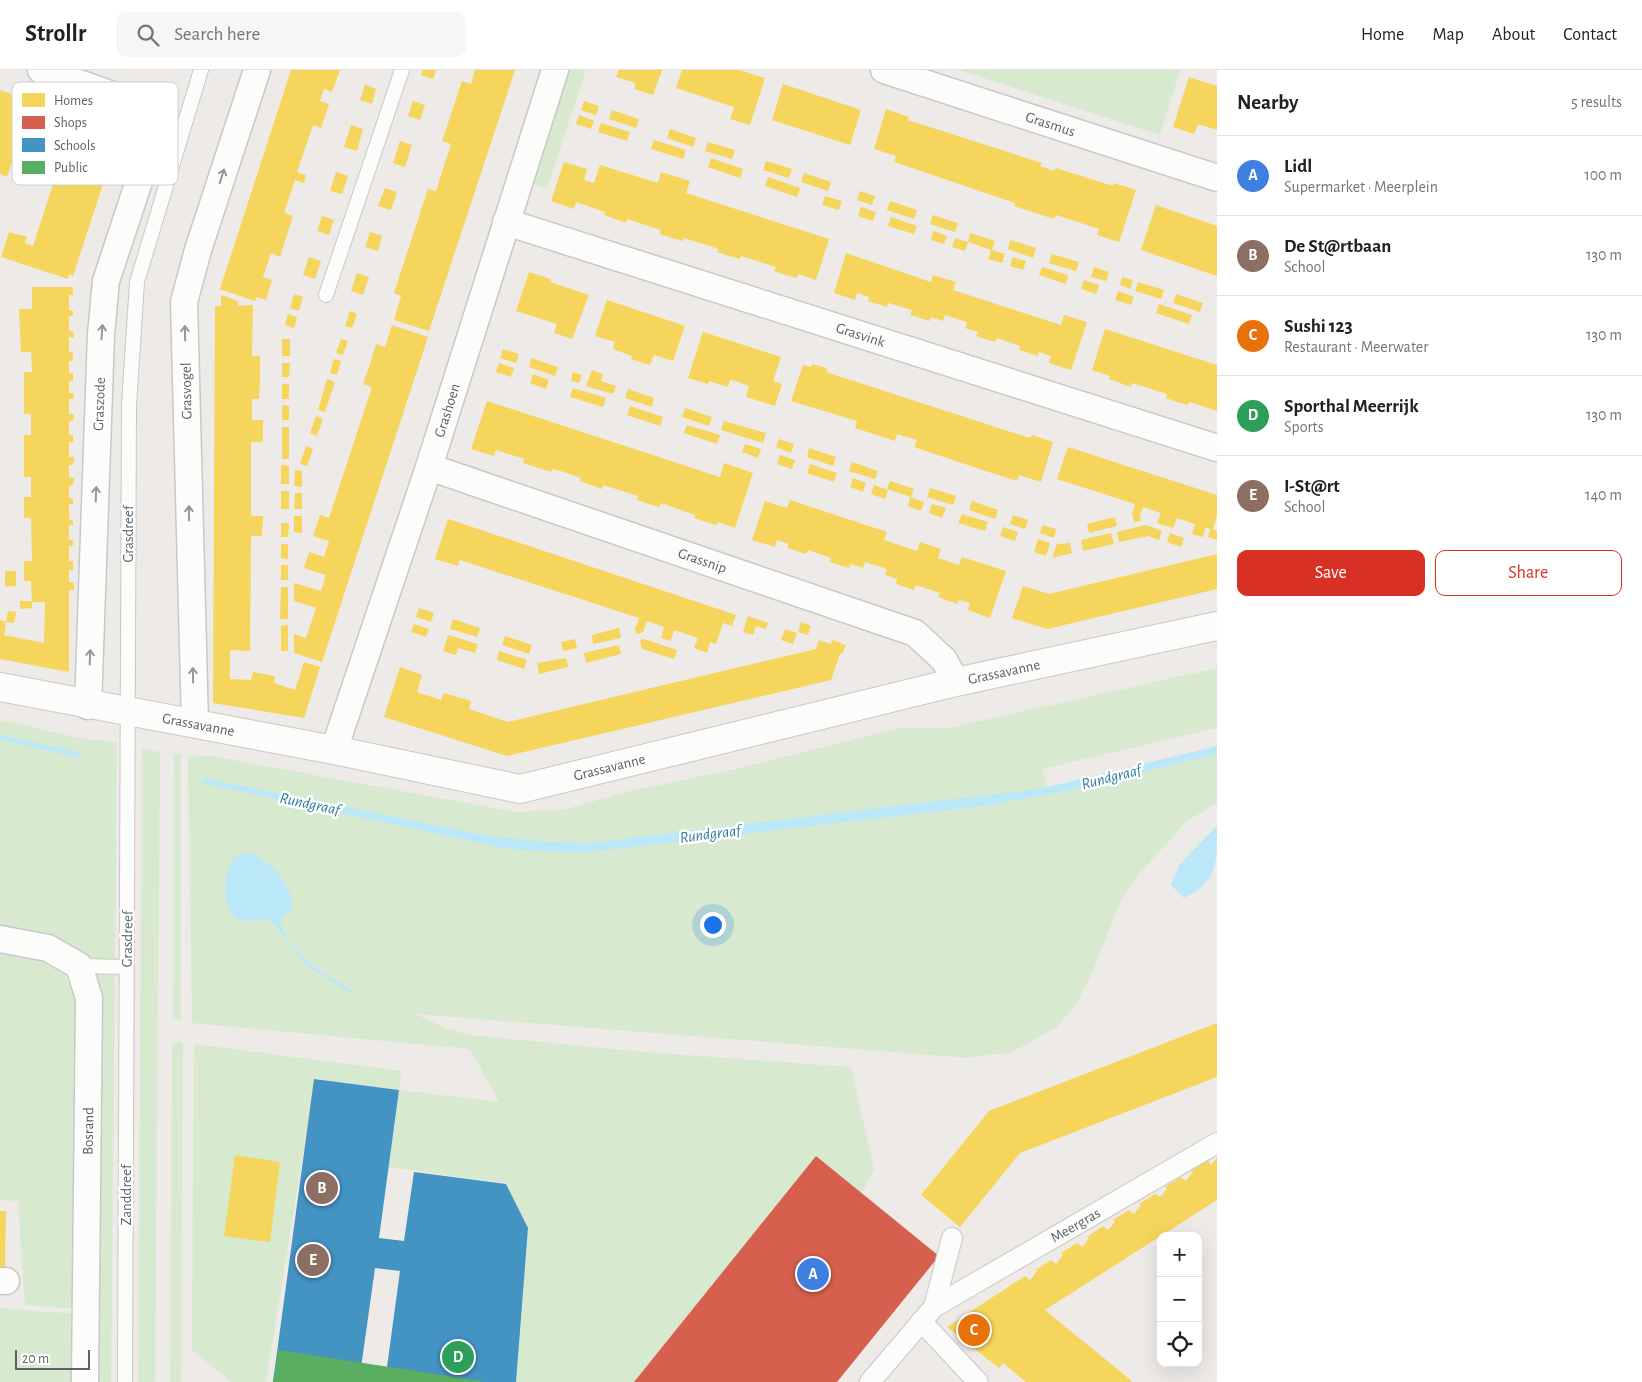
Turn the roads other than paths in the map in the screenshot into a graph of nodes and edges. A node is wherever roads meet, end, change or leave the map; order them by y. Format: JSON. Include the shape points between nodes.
{"nodes":[{"id":1,"x":40,"y":70,"type":"edge"},
{"id":2,"x":201,"y":70,"type":"edge"},
{"id":3,"x":257,"y":70,"type":"edge"},
{"id":4,"x":402,"y":70,"type":"edge"},
{"id":5,"x":555,"y":70,"type":"edge"},
{"id":6,"x":884,"y":70,"type":"edge"},
{"id":7,"x":75,"y":82,"type":"edge"},
{"id":8,"x":178,"y":146,"type":"edge"},
{"id":9,"x":1217,"y":178,"type":"edge"},
{"id":10,"x":138,"y":185,"type":"edge"},
{"id":11,"x":166,"y":185,"type":"edge"},
{"id":12,"x":506,"y":222,"type":"junction"},
{"id":13,"x":326,"y":295,"type":"dead end"},
{"id":14,"x":1217,"y":448,"type":"edge"},
{"id":15,"x":429,"y":467,"type":"junction"},
{"id":16,"x":1217,"y":626,"type":"edge"},
{"id":17,"x":956,"y":682,"type":"junction"},
{"id":18,"x":0,"y":687,"type":"edge"},
{"id":19,"x":88,"y":706,"type":"junction"},
{"id":20,"x":128,"y":711,"type":"junction"},
{"id":21,"x":195,"y":724,"type":"junction"},
{"id":22,"x":334,"y":750,"type":"junction"},
{"id":23,"x":0,"y":939,"type":"edge"},
{"id":24,"x":78,"y":966,"type":"junction"},
{"id":25,"x":127,"y":967,"type":"junction"},
{"id":26,"x":126,"y":1007,"type":"joint"},
{"id":27,"x":1217,"y":1143,"type":"edge"},
{"id":28,"x":952,"y":1238,"type":"dead end"},
{"id":29,"x":934,"y":1307,"type":"junction"},
{"id":30,"x":920,"y":1321,"type":"junction"},
{"id":31,"x":85,"y":1382,"type":"edge"},
{"id":32,"x":126,"y":1382,"type":"edge"},
{"id":33,"x":870,"y":1382,"type":"edge"},
{"id":34,"x":978,"y":1382,"type":"edge"}],
"edges":[{"from":7,"to":1,"type":"street","name":"Graszode","one_way":true},
{"from":2,"to":8,"type":"lane","name":"Grasdreef"},
{"from":21,"to":3,"type":"street","name":"Grasvogel","one_way":true,"via":[[184,302]]},
{"from":4,"to":13,"type":"lane"},
{"from":5,"to":12,"type":"street","name":"Grashoen"},
{"from":6,"to":9,"type":"street","name":"Grasmus"},
{"from":19,"to":10,"type":"street","name":"Graszode","one_way":true,"via":[[101,334],[106,281]]},
{"from":11,"to":20,"type":"lane","name":"Grasdreef","via":[[137,282],[128,405]]},
{"from":12,"to":14,"type":"street","name":"Grasvink"},
{"from":12,"to":15,"type":"street","name":"Grashoen"},
{"from":15,"to":17,"type":"street","name":"Grassnip","via":[[915,633],[944,660]]},
{"from":15,"to":22,"type":"street","name":"Grashoen"},
{"from":16,"to":17,"type":"street","name":"Grassavanne"},
{"from":17,"to":22,"type":"street","name":"Grassavanne","via":[[520,789]]},
{"from":18,"to":19,"type":"street","name":"Grassavanne"},
{"from":19,"to":20,"type":"street","name":"Grassavanne"},
{"from":20,"to":21,"type":"street","name":"Grassavanne"},
{"from":20,"to":25,"type":"lane","name":"Grasdreef"},
{"from":21,"to":22,"type":"street","name":"Grassavanne"},
{"from":23,"to":24,"type":"street","via":[[48,948]]},
{"from":24,"to":25,"type":"lane"},
{"from":24,"to":31,"type":"street","name":"Bosrand","via":[[90,998]]},
{"from":25,"to":26,"type":"lane","name":"Grasdreef"},
{"from":26,"to":32,"type":"lane","name":"Zanddreef"},
{"from":27,"to":29,"type":"street","name":"Meergras"},
{"from":28,"to":29,"type":"street"},
{"from":29,"to":30,"type":"street","name":"Meergras"},
{"from":30,"to":33,"type":"street","name":"Meergras"},
{"from":30,"to":34,"type":"street"}]}
